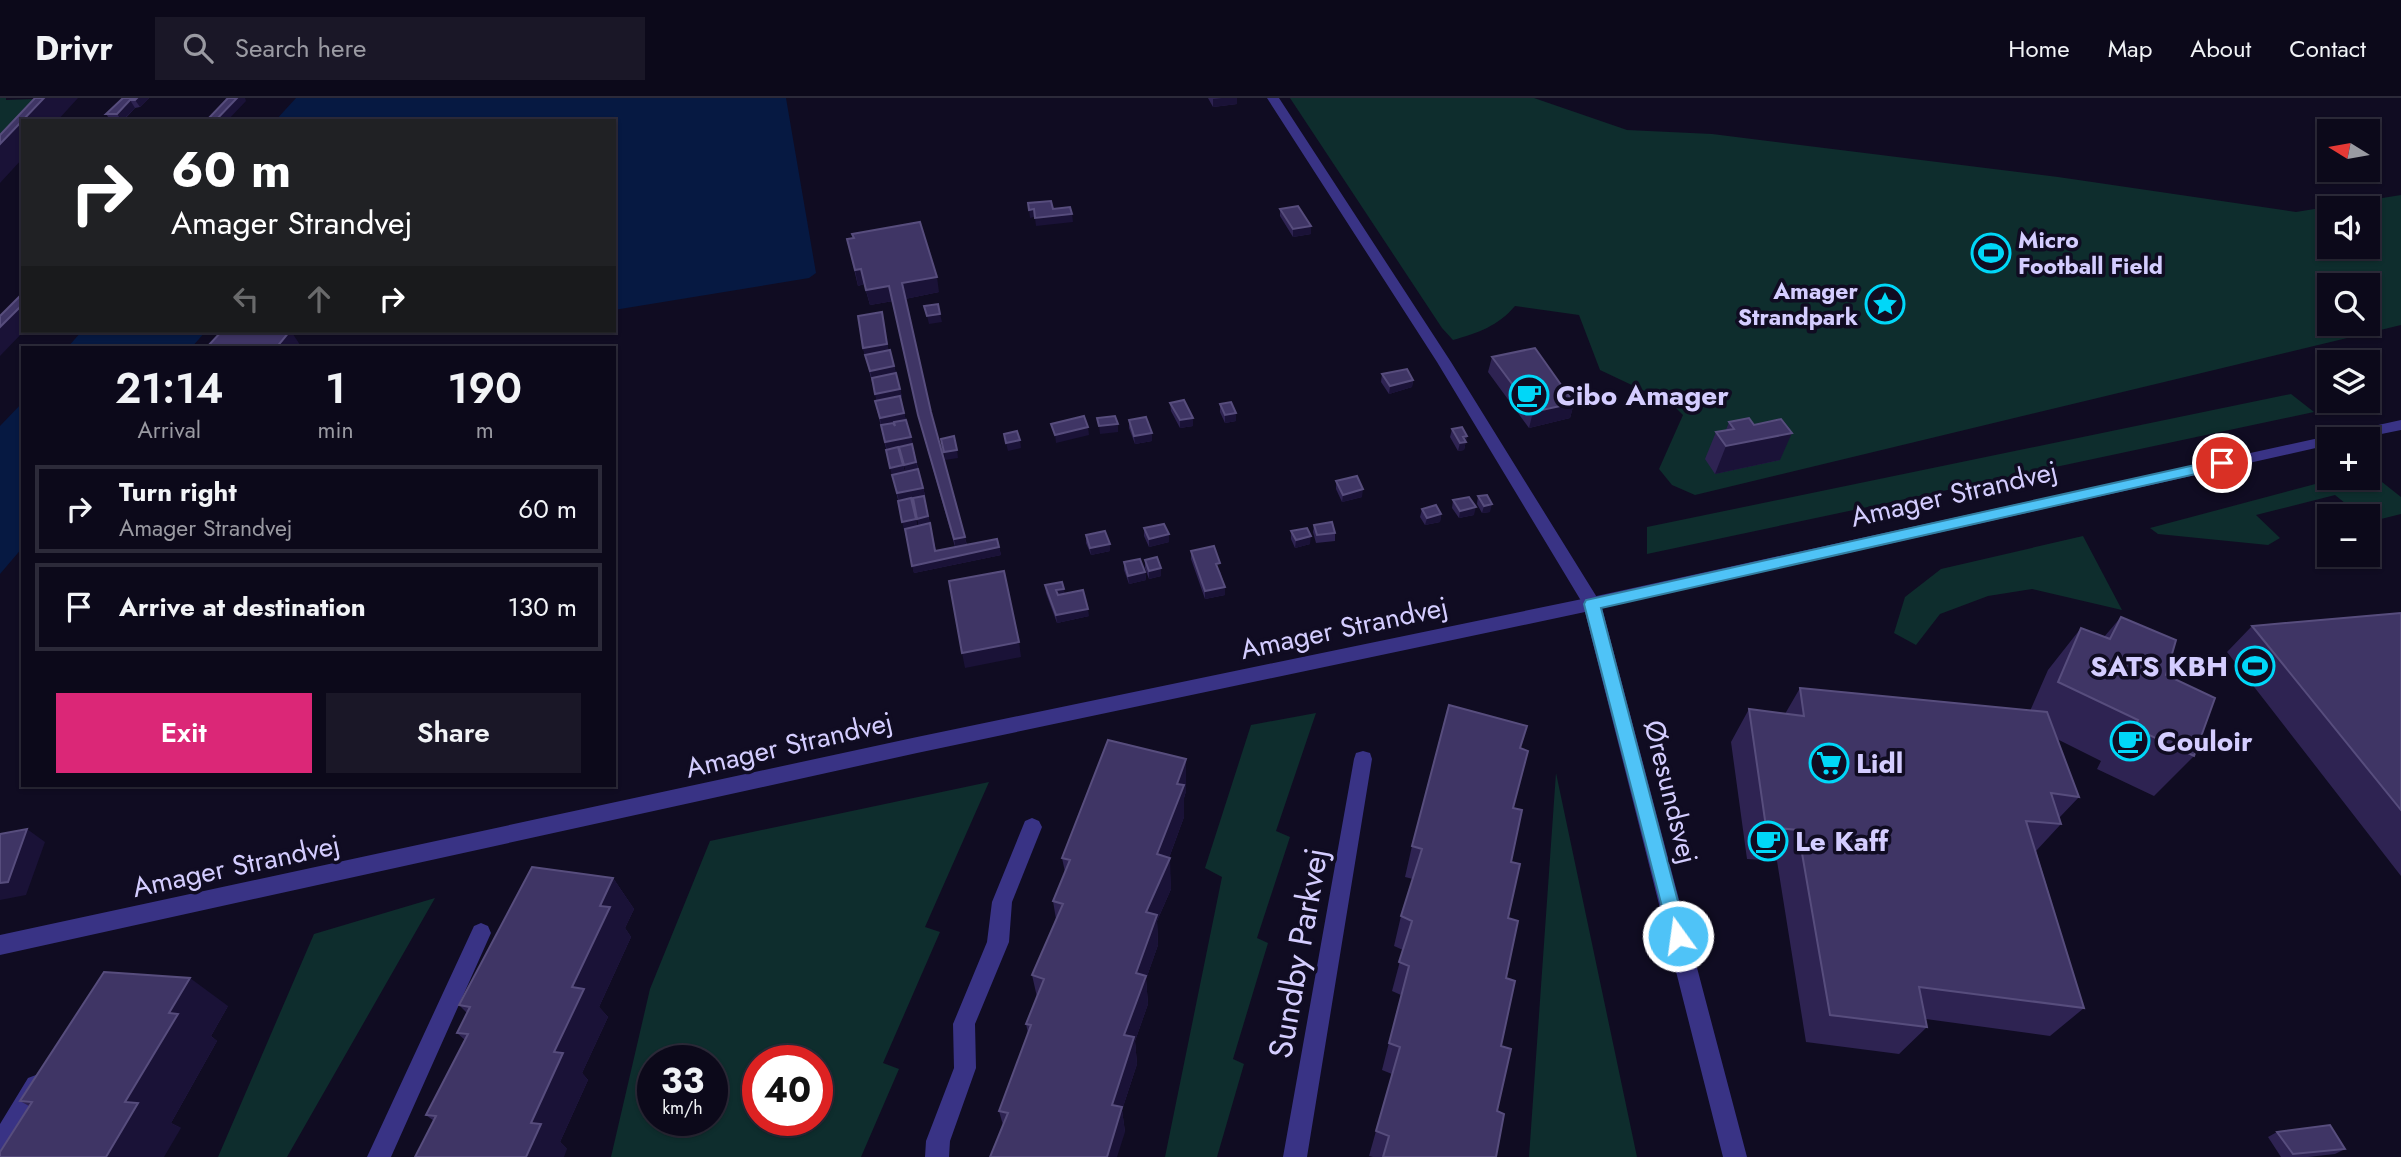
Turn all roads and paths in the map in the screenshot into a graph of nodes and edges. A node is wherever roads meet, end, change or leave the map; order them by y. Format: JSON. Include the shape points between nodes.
{"nodes":[{"id":1,"x":1273,"y":98,"type":"edge"},
{"id":2,"x":2401,"y":425,"type":"edge"},
{"id":3,"x":2380,"y":430,"type":"edge"},
{"id":4,"x":2317,"y":443,"type":"edge"},
{"id":5,"x":1592,"y":604,"type":"junction"},
{"id":6,"x":1363,"y":759,"type":"dead end"},
{"id":7,"x":1032,"y":827,"type":"dead end"},
{"id":8,"x":481,"y":933,"type":"dead end"},
{"id":9,"x":0,"y":945,"type":"edge"},
{"id":10,"x":45,"y":1071,"type":"edge"},
{"id":11,"x":0,"y":1146,"type":"edge"},
{"id":12,"x":379,"y":1157,"type":"edge"},
{"id":13,"x":937,"y":1157,"type":"edge"},
{"id":14,"x":1295,"y":1157,"type":"edge"},
{"id":15,"x":1735,"y":1157,"type":"edge"}],
"edges":[{"from":1,"to":5,"type":"street","via":[[1444,362]]},
{"from":2,"to":3,"type":"street","name":"Amager Strandvej"},
{"from":4,"to":5,"type":"street","name":"Amager Strandvej"},
{"from":5,"to":9,"type":"street","name":"Amager Strandvej","via":[[917,745]]},
{"from":5,"to":15,"type":"street","name":"Øresundsvej"},
{"from":6,"to":14,"type":"street","name":"Sundby Parkvej"},
{"from":7,"to":13,"type":"street","via":[[1002,902],[998,942],[964,1024],[965,1068],[938,1141]]},
{"from":8,"to":12,"type":"street"},
{"from":10,"to":11,"type":"street"}]}
